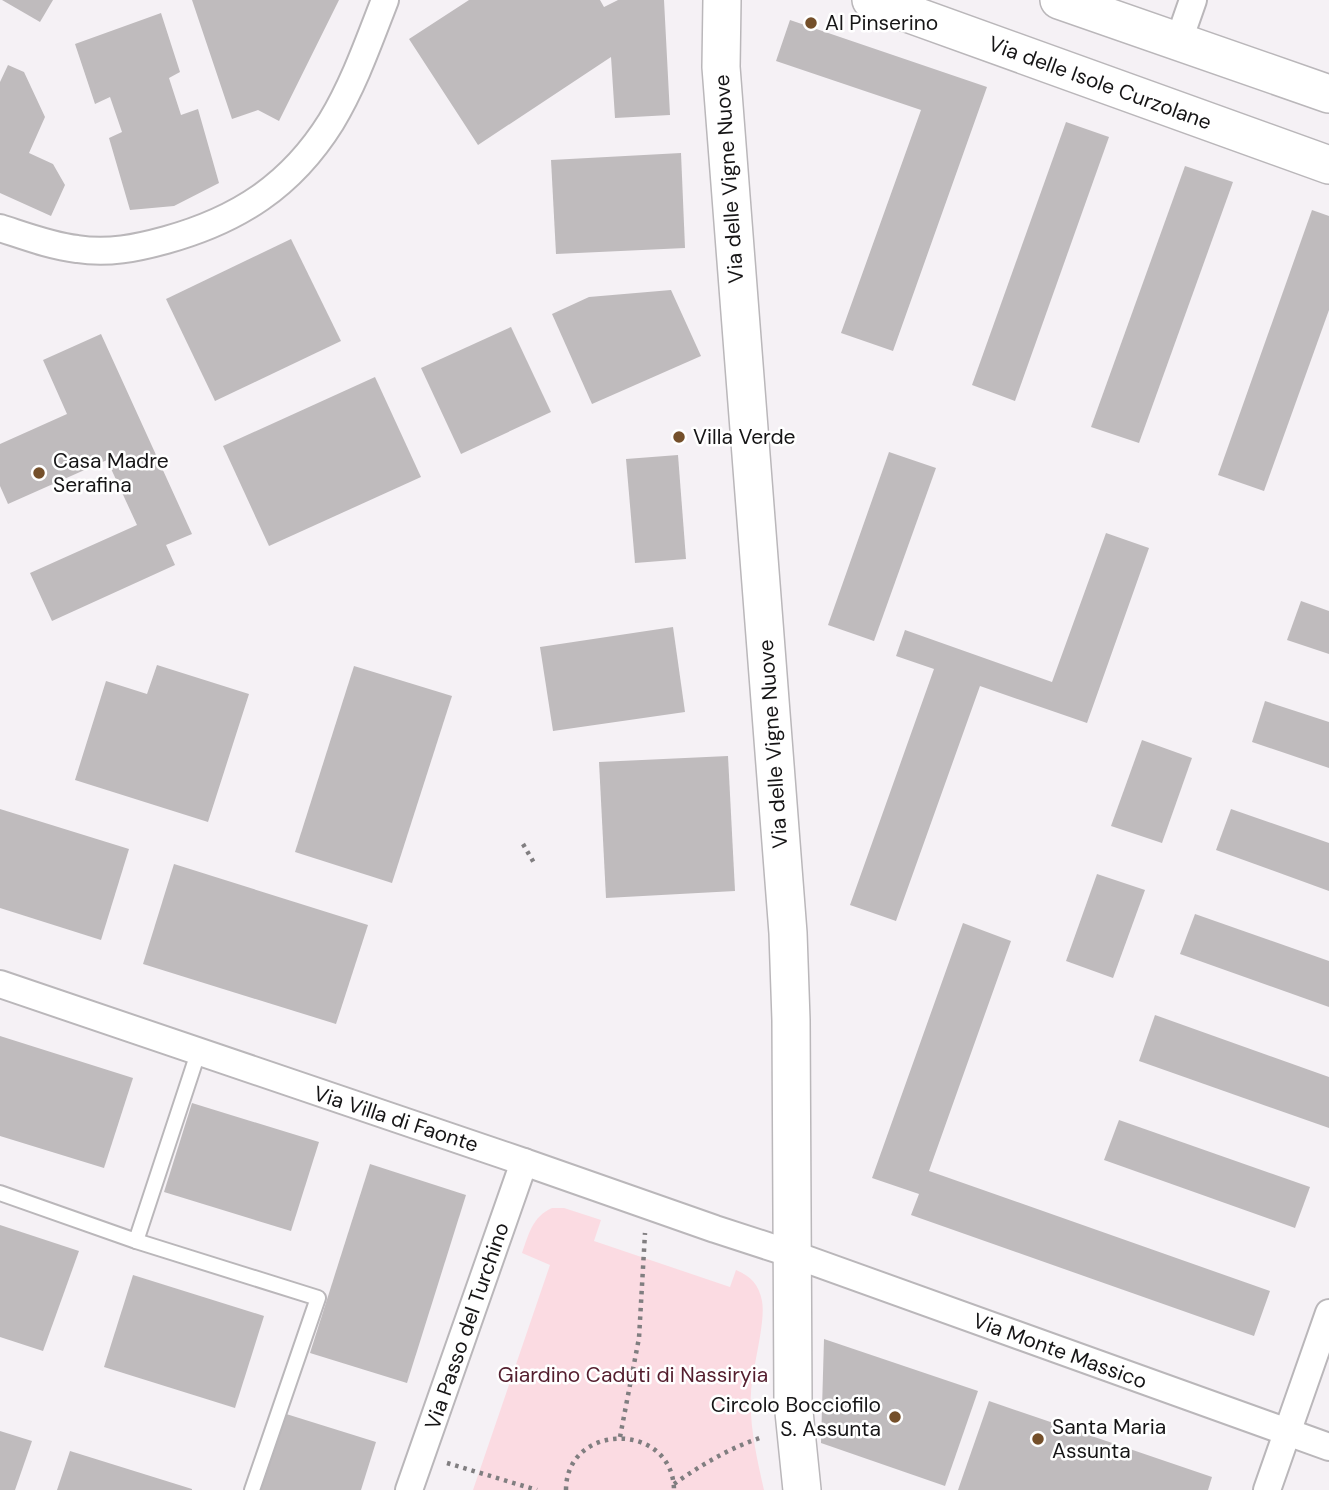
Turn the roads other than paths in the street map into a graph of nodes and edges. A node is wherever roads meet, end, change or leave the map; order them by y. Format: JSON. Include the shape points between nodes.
{"nodes":[{"id":1,"x":385,"y":0,"type":"edge"},
{"id":2,"x":722,"y":0,"type":"edge"},
{"id":3,"x":871,"y":0,"type":"edge"},
{"id":4,"x":1059,"y":0,"type":"edge"},
{"id":5,"x":1193,"y":0,"type":"edge"},
{"id":6,"x":1178,"y":43,"type":"junction"},
{"id":7,"x":1329,"y":94,"type":"edge"},
{"id":8,"x":1329,"y":165,"type":"edge"},
{"id":9,"x":0,"y":228,"type":"edge"},
{"id":10,"x":0,"y":984,"type":"edge"},
{"id":11,"x":198,"y":1053,"type":"junction"},
{"id":12,"x":524,"y":1162,"type":"junction"},
{"id":13,"x":0,"y":1193,"type":"edge"},
{"id":14,"x":136,"y":1241,"type":"junction"},
{"id":15,"x":792,"y":1254,"type":"junction"},
{"id":16,"x":1329,"y":1313,"type":"edge"},
{"id":17,"x":1288,"y":1433,"type":"junction"},
{"id":18,"x":1329,"y":1447,"type":"edge"},
{"id":19,"x":252,"y":1490,"type":"edge"},
{"id":20,"x":409,"y":1490,"type":"edge"},
{"id":21,"x":802,"y":1490,"type":"edge"},
{"id":22,"x":1267,"y":1490,"type":"edge"}],
"edges":[{"from":1,"to":9,"type":"street","via":[[331,122],[297,166],[245,209],[195,232],[132,249],[79,250]]},
{"from":2,"to":15,"type":"street","name":"Via delle Vigne Nuove","via":[[721,67],[788,933]]},
{"from":3,"to":8,"type":"street","name":"Via delle Isole Curzolane"},
{"from":4,"to":6,"type":"street"},
{"from":5,"to":6,"type":"street"},
{"from":6,"to":7,"type":"street"},
{"from":10,"to":11,"type":"street","name":"Via Villa di Faonte"},
{"from":11,"to":12,"type":"street","name":"Via Villa di Faonte"},
{"from":11,"to":14,"type":"lane"},
{"from":12,"to":15,"type":"street","name":"Via Villa di Faonte"},
{"from":12,"to":20,"type":"street","name":"Via Passo del Turchino"},
{"from":13,"to":14,"type":"lane"},
{"from":14,"to":19,"type":"lane","via":[[318,1298]]},
{"from":15,"to":17,"type":"street","name":"Via Monte Massico"},
{"from":15,"to":21,"type":"street","name":"Via delle Vigne Nuove","via":[[795,1435]]},
{"from":16,"to":17,"type":"street"},
{"from":17,"to":18,"type":"street","name":"Via Monte Massico"},
{"from":17,"to":22,"type":"street"}]}
